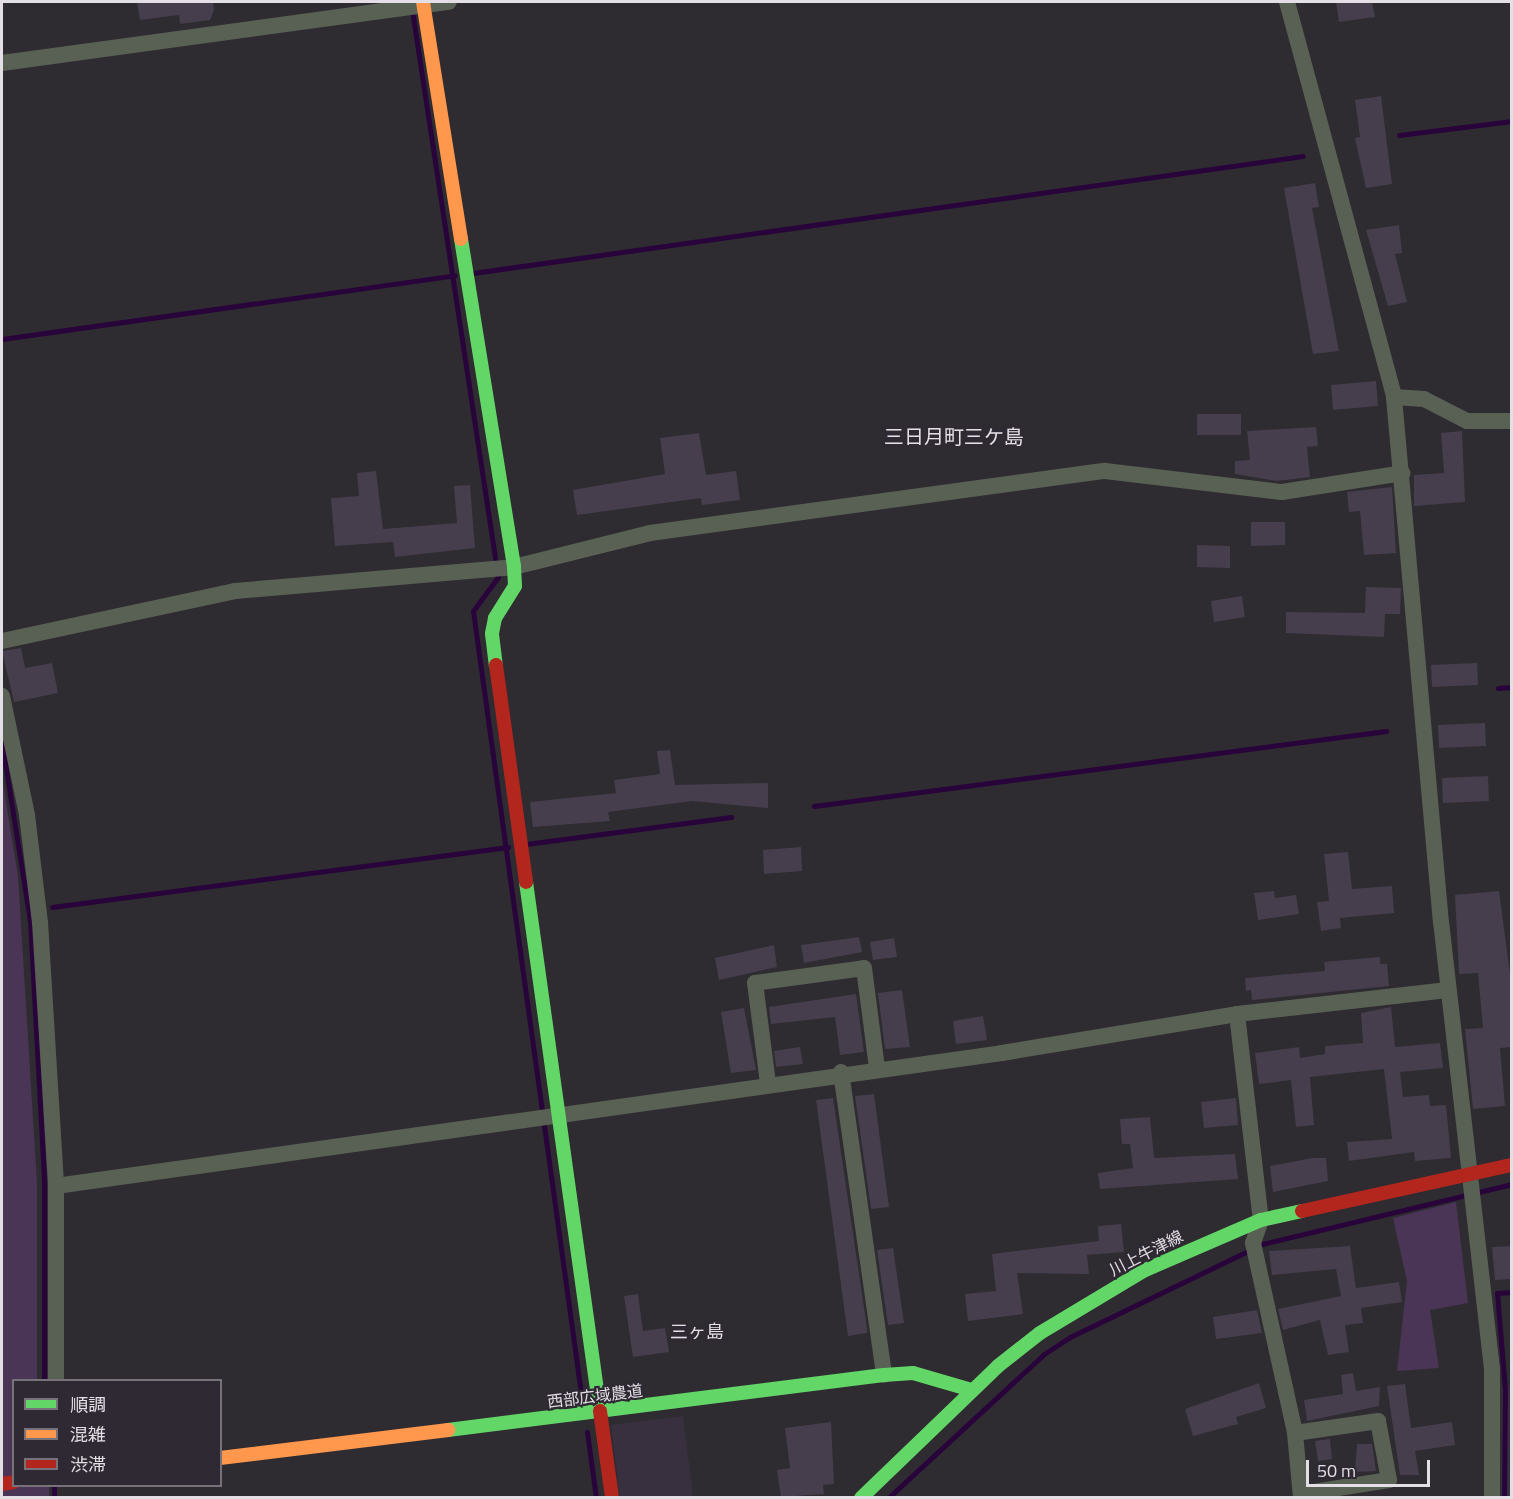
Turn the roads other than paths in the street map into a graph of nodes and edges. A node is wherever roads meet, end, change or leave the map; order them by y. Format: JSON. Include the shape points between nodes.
{"nodes":[{"id":1,"x":449,"y":2,"type":"edge"},
{"id":2,"x":1287,"y":2,"type":"edge"},
{"id":3,"x":423,"y":3,"type":"edge"},
{"id":4,"x":2,"y":63,"type":"edge"},
{"id":5,"x":1394,"y":397,"type":"junction"},
{"id":6,"x":1512,"y":421,"type":"edge"},
{"id":7,"x":1403,"y":473,"type":"junction"},
{"id":8,"x":514,"y":567,"type":"junction"},
{"id":9,"x":2,"y":641,"type":"edge"},
{"id":10,"x":2,"y":696,"type":"edge"},
{"id":11,"x":1448,"y":990,"type":"junction"},
{"id":12,"x":1237,"y":1014,"type":"junction"},
{"id":13,"x":878,"y":1068,"type":"junction"},
{"id":14,"x":841,"y":1072,"type":"junction"},
{"id":15,"x":768,"y":1083,"type":"junction"},
{"id":16,"x":558,"y":1113,"type":"junction"},
{"id":17,"x":1512,"y":1165,"type":"edge"},
{"id":18,"x":56,"y":1186,"type":"junction"},
{"id":19,"x":1469,"y":1187,"type":"junction"},
{"id":20,"x":1261,"y":1220,"type":"junction"},
{"id":21,"x":884,"y":1375,"type":"junction"},
{"id":22,"x":56,"y":1379,"type":"edge"},
{"id":23,"x":971,"y":1390,"type":"junction"},
{"id":24,"x":600,"y":1413,"type":"junction"},
{"id":25,"x":1295,"y":1433,"type":"junction"},
{"id":26,"x":222,"y":1458,"type":"edge"},
{"id":27,"x":1301,"y":1496,"type":"edge"},
{"id":28,"x":612,"y":1497,"type":"edge"},
{"id":29,"x":861,"y":1497,"type":"edge"},
{"id":30,"x":1492,"y":1497,"type":"edge"}],
"edges":[{"from":1,"to":3,"type":"street"},
{"from":2,"to":5,"type":"street"},
{"from":3,"to":4,"type":"street"},
{"from":3,"to":8,"type":"street"},
{"from":5,"to":6,"type":"street","via":[[1424,399],[1467,422]]},
{"from":5,"to":7,"type":"street"},
{"from":7,"to":8,"type":"street","via":[[1273,492],[1105,471],[650,533]]},
{"from":7,"to":11,"type":"street"},
{"from":8,"to":9,"type":"street","via":[[235,591]]},
{"from":8,"to":16,"type":"street","via":[[515,586],[495,618],[492,634]]},
{"from":10,"to":18,"type":"street","via":[[27,815],[40,922]]},
{"from":11,"to":12,"type":"street"},
{"from":11,"to":19,"type":"street"},
{"from":12,"to":13,"type":"street"},
{"from":12,"to":20,"type":"street"},
{"from":13,"to":14,"type":"street"},
{"from":13,"to":15,"type":"street","via":[[864,968],[755,982]]},
{"from":14,"to":15,"type":"street"},
{"from":14,"to":21,"type":"street"},
{"from":15,"to":16,"type":"street"},
{"from":16,"to":18,"type":"street"},
{"from":16,"to":24,"type":"street"},
{"from":17,"to":19,"type":"street","name":"川上牛津線"},
{"from":18,"to":22,"type":"street"},
{"from":19,"to":20,"type":"street","name":"川上牛津線"},
{"from":19,"to":30,"type":"street","via":[[1492,1369]]},
{"from":20,"to":23,"type":"street","name":"川上牛津線","via":[[1185,1251],[1080,1307]]},
{"from":20,"to":25,"type":"street","via":[[1255,1249]]},
{"from":21,"to":23,"type":"street","name":"西部広域農道","via":[[912,1373]]},
{"from":21,"to":24,"type":"street","name":"西部広域農道"},
{"from":23,"to":29,"type":"street","name":"川上牛津線"},
{"from":24,"to":26,"type":"street","name":"西部広域農道"},
{"from":24,"to":28,"type":"street"},
{"from":25,"to":27,"type":"street"},
{"from":25,"to":27,"type":"street","via":[[1378,1421],[1389,1480]]}]}
